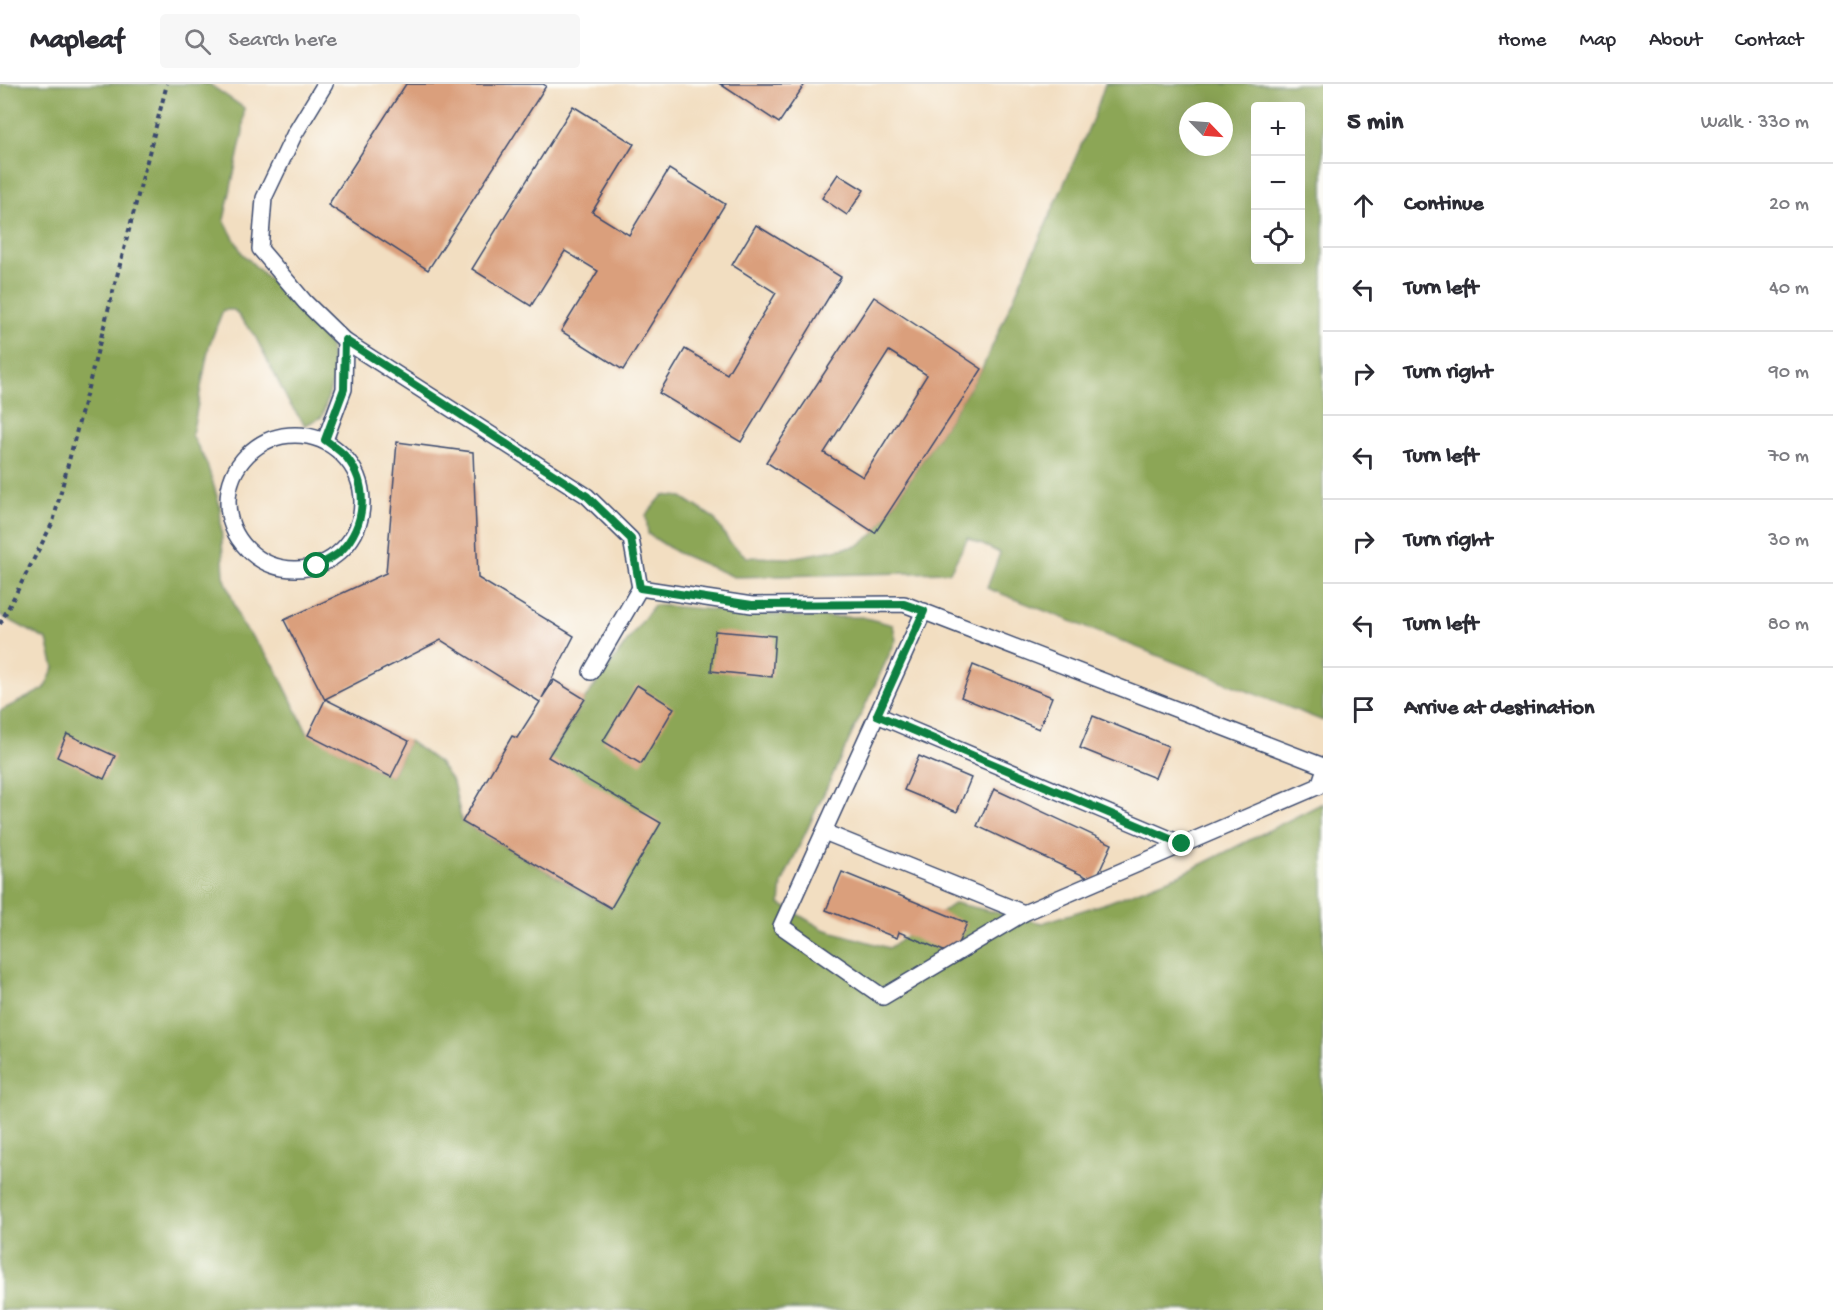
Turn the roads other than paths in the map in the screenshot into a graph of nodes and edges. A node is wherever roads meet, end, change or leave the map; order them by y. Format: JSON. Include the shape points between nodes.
{"nodes":[{"id":1,"x":325,"y":84,"type":"edge"},
{"id":2,"x":345,"y":340,"type":"junction"},
{"id":3,"x":325,"y":440,"type":"junction"},
{"id":4,"x":640,"y":588,"type":"junction"},
{"id":5,"x":924,"y":611,"type":"junction"},
{"id":6,"x":591,"y":672,"type":"dead end"},
{"id":7,"x":877,"y":715,"type":"junction"},
{"id":8,"x":1323,"y":766,"type":"edge"},
{"id":9,"x":1323,"y":774,"type":"edge"},
{"id":10,"x":824,"y":832,"type":"junction"},
{"id":11,"x":1182,"y":844,"type":"junction"},
{"id":12,"x":1024,"y":913,"type":"junction"}],
"edges":[{"from":1,"to":2,"type":"lane","via":[[294,135],[264,198],[260,249],[305,302]]},
{"from":2,"to":3,"type":"lane","via":[[344,389]]},
{"from":2,"to":4,"type":"lane","via":[[587,496],[631,539]]},
{"from":3,"to":3,"type":"lane","via":[[299,433],[273,437],[250,451],[234,472],[227,498],[231,524],[244,547],[265,563],[291,570],[317,566],[340,553],[356,531],[363,506],[359,479],[346,456]]},
{"from":4,"to":5,"type":"lane","via":[[752,605],[904,604]]},
{"from":4,"to":6,"type":"lane"},
{"from":5,"to":7,"type":"lane"},
{"from":5,"to":8,"type":"lane"},
{"from":7,"to":10,"type":"lane"},
{"from":7,"to":11,"type":"lane"},
{"from":9,"to":11,"type":"lane","via":[[1319,786]]},
{"from":10,"to":12,"type":"lane"},
{"from":10,"to":12,"type":"lane","via":[[781,926],[883,998]]},
{"from":11,"to":12,"type":"lane"}]}
